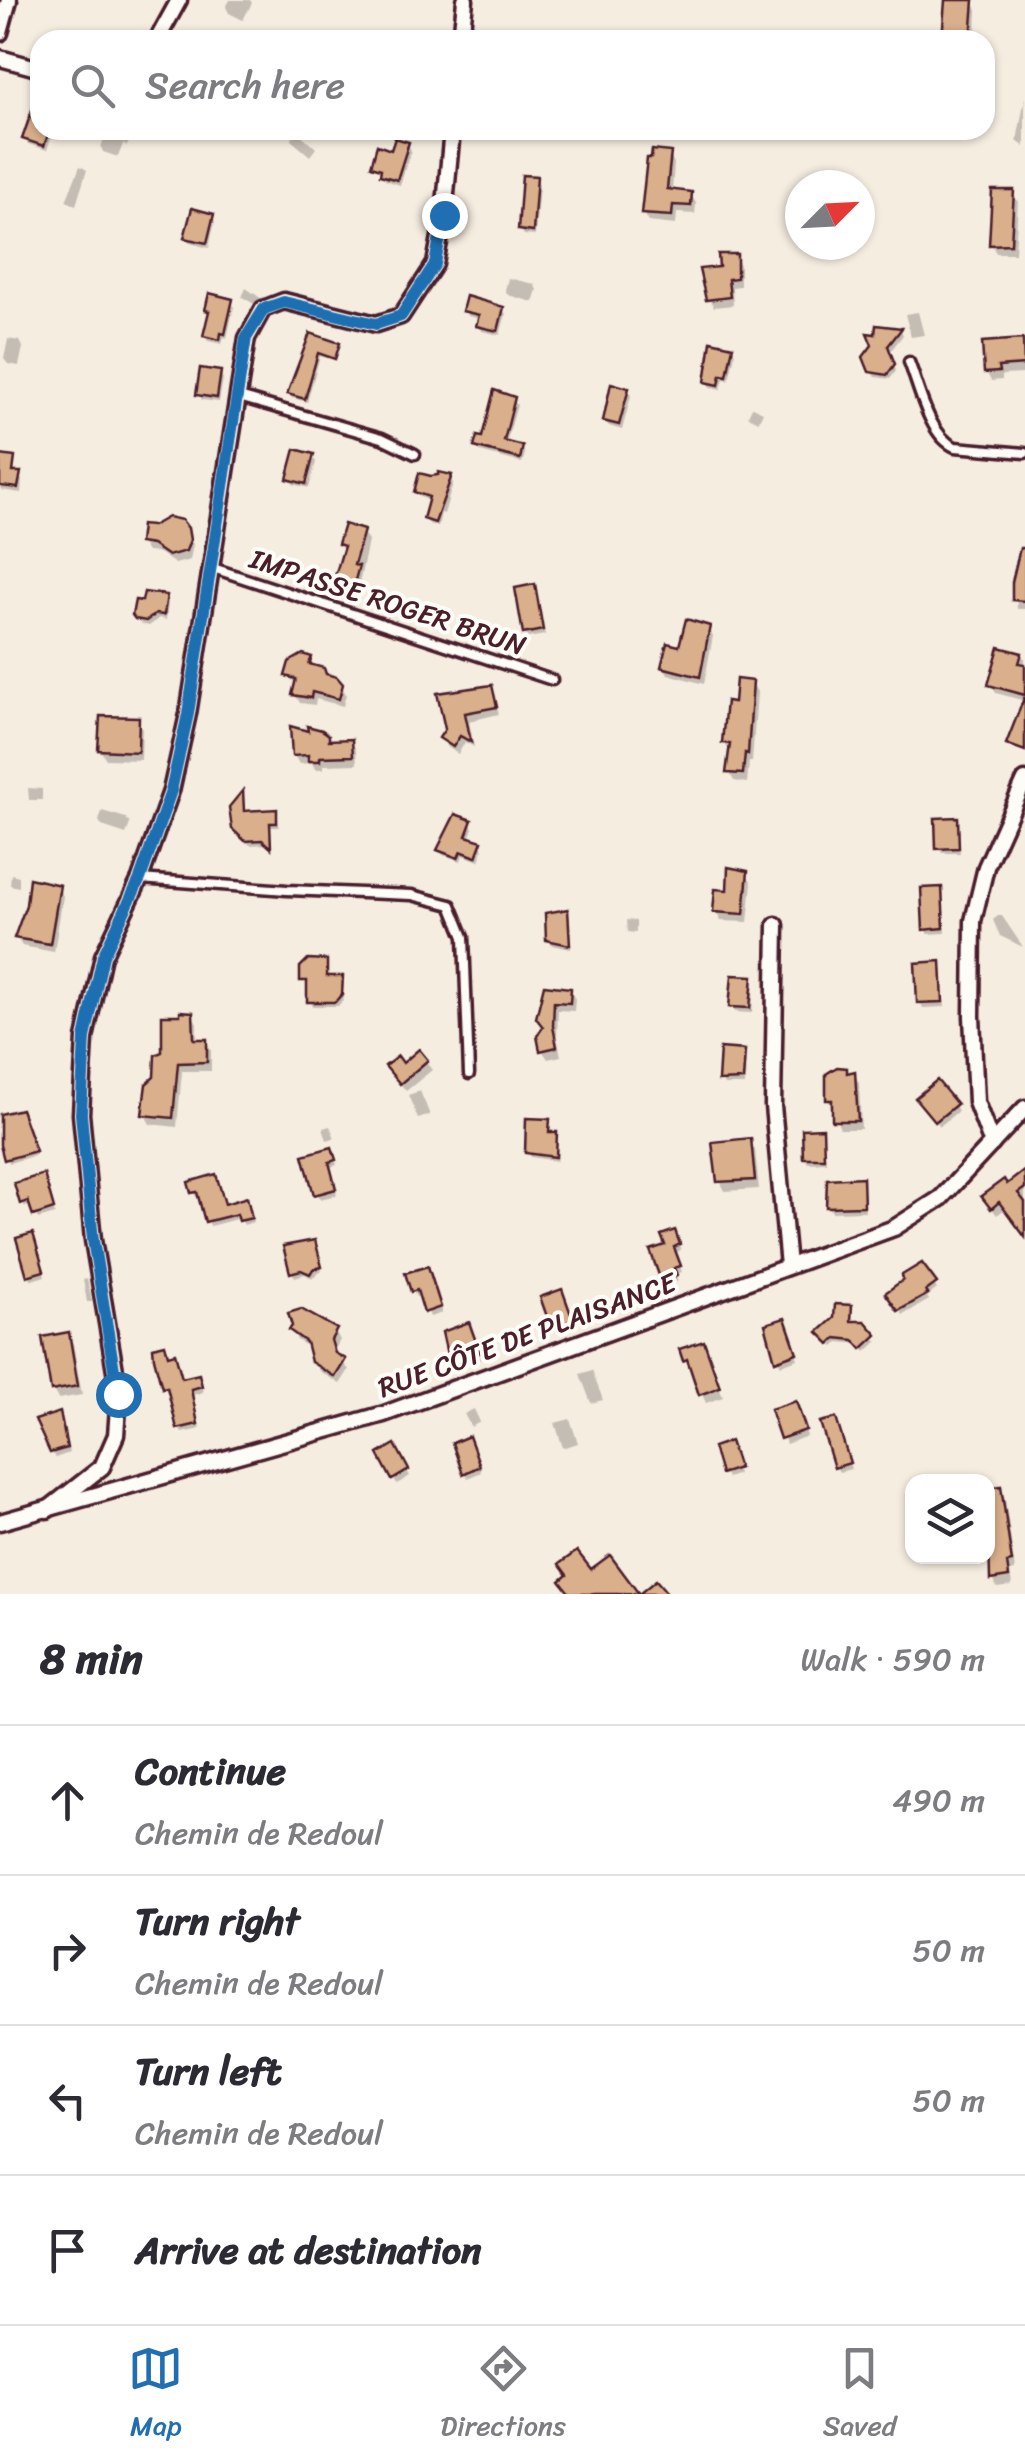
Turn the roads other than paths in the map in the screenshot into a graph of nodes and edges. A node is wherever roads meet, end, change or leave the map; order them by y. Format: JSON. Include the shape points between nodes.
{"nodes":[{"id":1,"x":9,"y":0,"type":"edge"},
{"id":2,"x":179,"y":0,"type":"edge"},
{"id":3,"x":465,"y":0,"type":"edge"},
{"id":4,"x":162,"y":30,"type":"edge"},
{"id":5,"x":462,"y":30,"type":"edge"},
{"id":6,"x":0,"y":33,"type":"edge"},
{"id":7,"x":0,"y":58,"type":"edge"},
{"id":8,"x":30,"y":66,"type":"edge"},
{"id":9,"x":451,"y":140,"type":"edge"},
{"id":10,"x":908,"y":362,"type":"dead end"},
{"id":11,"x":237,"y":397,"type":"junction"},
{"id":12,"x":415,"y":454,"type":"dead end"},
{"id":13,"x":1025,"y":454,"type":"edge"},
{"id":14,"x":210,"y":567,"type":"junction"},
{"id":15,"x":552,"y":680,"type":"dead end"},
{"id":16,"x":1025,"y":780,"type":"edge"},
{"id":17,"x":140,"y":879,"type":"junction"},
{"id":18,"x":776,"y":925,"type":"dead end"},
{"id":19,"x":469,"y":1074,"type":"dead end"},
{"id":20,"x":1025,"y":1108,"type":"edge"},
{"id":21,"x":992,"y":1144,"type":"junction"},
{"id":22,"x":788,"y":1266,"type":"junction"},
{"id":23,"x":47,"y":1510,"type":"junction"},
{"id":24,"x":0,"y":1522,"type":"edge"}],
"edges":[{"from":1,"to":6,"type":"street"},
{"from":2,"to":4,"type":"street"},
{"from":3,"to":5,"type":"street"},
{"from":7,"to":8,"type":"street"},
{"from":9,"to":11,"type":"street","via":[[435,264],[401,316],[376,324],[284,302],[264,309],[246,338]]},
{"from":10,"to":13,"type":"lane","via":[[945,443]]},
{"from":11,"to":12,"type":"lane","via":[[382,438]]},
{"from":11,"to":14,"type":"street"},
{"from":14,"to":15,"type":"lane","name":"IMPASSE ROGER BRUN"},
{"from":14,"to":17,"type":"street","via":[[171,791]]},
{"from":16,"to":21,"type":"street","via":[[986,867],[973,921],[976,1102]]},
{"from":17,"to":19,"type":"lane","via":[[412,895],[451,905],[464,937]]},
{"from":17,"to":23,"type":"street","via":[[103,956],[85,1038],[82,1094],[93,1240],[118,1394],[116,1435],[102,1467]]},
{"from":18,"to":22,"type":"street","via":[[773,1106]]},
{"from":20,"to":21,"type":"street","name":"RUE CÔTE DE PLAISANCE"},
{"from":21,"to":22,"type":"street","name":"RUE CÔTE DE PLAISANCE","via":[[941,1198],[894,1228]]},
{"from":22,"to":23,"type":"street","name":"RUE CÔTE DE PLAISANCE","via":[[384,1414]]},
{"from":23,"to":24,"type":"street","name":"RUE CÔTE DE PLAISANCE"}]}
